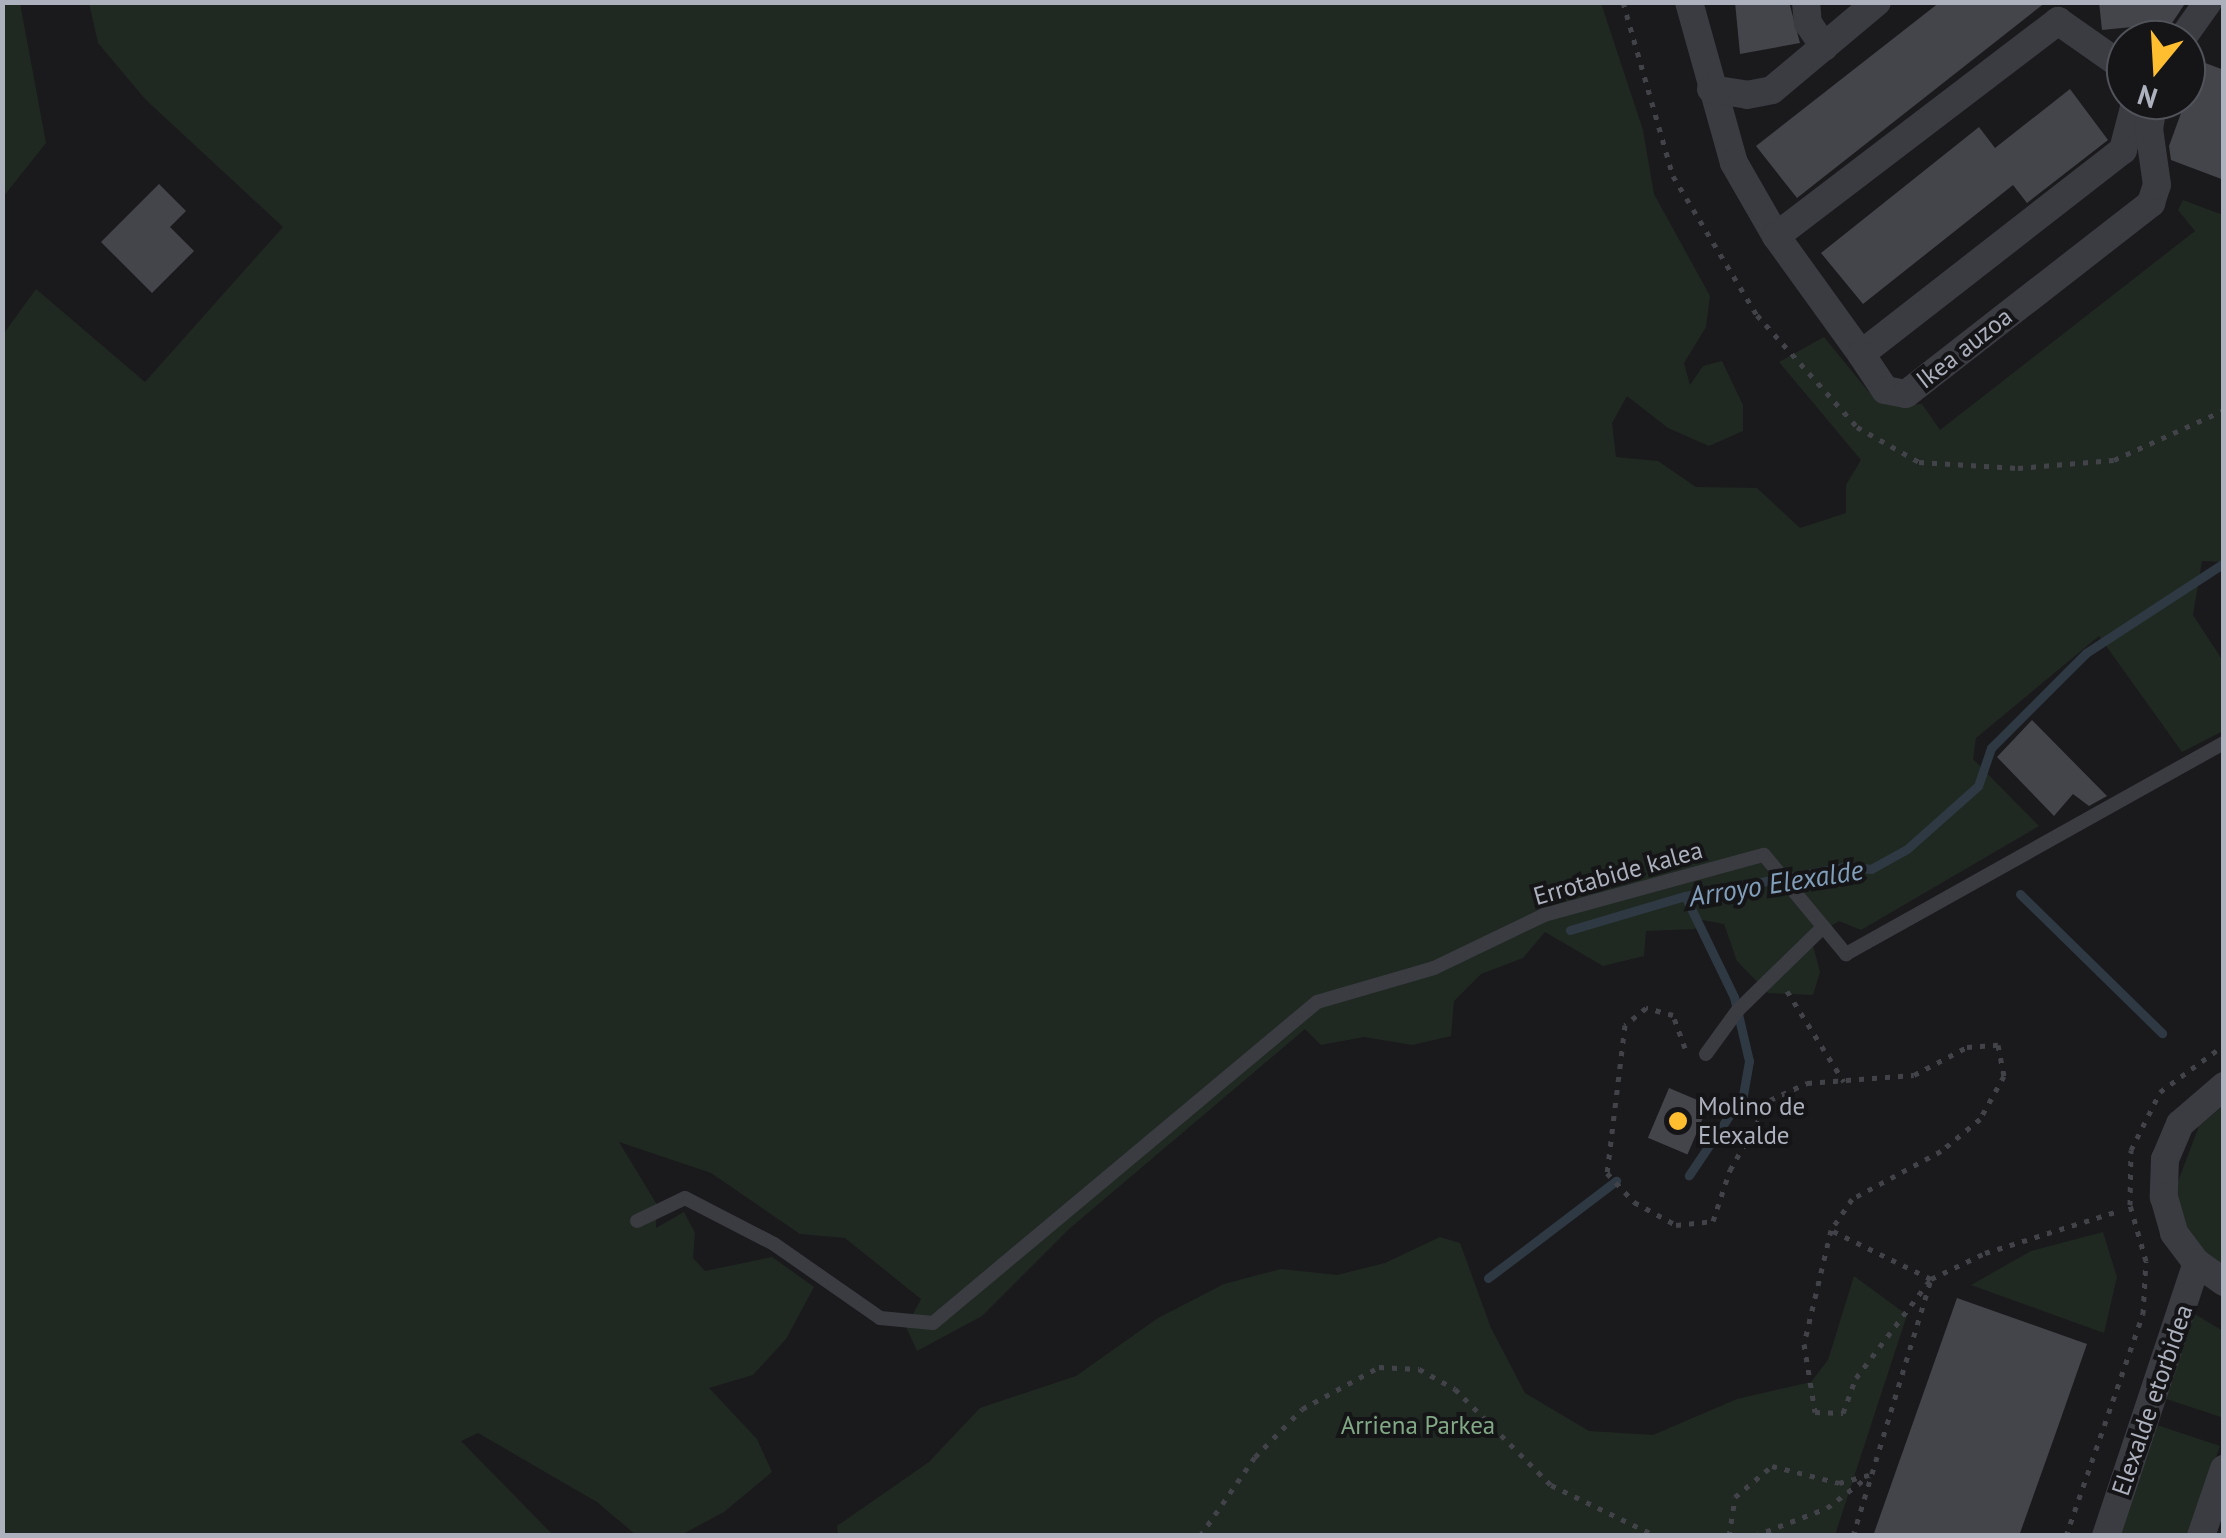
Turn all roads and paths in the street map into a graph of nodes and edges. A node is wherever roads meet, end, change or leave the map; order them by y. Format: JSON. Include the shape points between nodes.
{"nodes":[{"id":1,"x":1689,"y":2,"type":"edge"},
{"id":2,"x":1806,"y":2,"type":"edge"},
{"id":3,"x":1878,"y":2,"type":"edge"},
{"id":4,"x":2056,"y":12,"type":"edge"},
{"id":5,"x":1824,"y":47,"type":"junction"},
{"id":6,"x":2106,"y":53,"type":"edge"},
{"id":7,"x":1711,"y":89,"type":"junction"},
{"id":8,"x":2131,"y":120,"type":"edge"},
{"id":9,"x":2151,"y":120,"type":"edge"},
{"id":10,"x":1776,"y":236,"type":"junction"},
{"id":11,"x":1862,"y":354,"type":"junction"},
{"id":12,"x":2224,"y":743,"type":"edge"},
{"id":13,"x":1823,"y":927,"type":"junction"},
{"id":14,"x":1776,"y":974,"type":"junction"},
{"id":15,"x":2224,"y":1045,"type":"edge"},
{"id":16,"x":1706,"y":1054,"type":"joint"},
{"id":17,"x":1844,"y":1082,"type":"junction"},
{"id":18,"x":2224,"y":1086,"type":"edge"},
{"id":19,"x":2115,"y":1212,"type":"dead end"},
{"id":20,"x":637,"y":1221,"type":"dead end"},
{"id":21,"x":1830,"y":1230,"type":"junction"},
{"id":22,"x":2197,"y":1263,"type":"junction"},
{"id":23,"x":1931,"y":1279,"type":"junction"},
{"id":24,"x":2224,"y":1282,"type":"edge"},
{"id":25,"x":2224,"y":1468,"type":"edge"},
{"id":26,"x":1872,"y":1474,"type":"junction"},
{"id":27,"x":1200,"y":1536,"type":"edge"},
{"id":28,"x":1656,"y":1536,"type":"edge"},
{"id":29,"x":1729,"y":1536,"type":"edge"},
{"id":30,"x":1754,"y":1536,"type":"edge"},
{"id":31,"x":1853,"y":1536,"type":"edge"},
{"id":32,"x":2066,"y":1536,"type":"edge"},
{"id":33,"x":2106,"y":1536,"type":"edge"},
{"id":34,"x":2201,"y":1536,"type":"edge"}],
"edges":[{"from":1,"to":7,"type":"street"},
{"from":2,"to":5,"type":"street","via":[[1808,23]]},
{"from":3,"to":5,"type":"street"},
{"from":4,"to":6,"type":"street"},
{"from":4,"to":10,"type":"street"},
{"from":5,"to":7,"type":"street","via":[[1772,90],[1747,95]]},
{"from":7,"to":10,"type":"street","via":[[1734,163]]},
{"from":8,"to":11,"type":"street","via":[[2123,150]]},
{"from":9,"to":11,"type":"street","name":"Ikea auzoa","via":[[2158,185],[2151,203],[1906,394],[1885,390]]},
{"from":10,"to":11,"type":"street"},
{"from":12,"to":13,"type":"lane","name":"Errotabide kalea","via":[[1846,954]]},
{"from":13,"to":14,"type":"lane"},
{"from":13,"to":20,"type":"lane","name":"Errotabide kalea","via":[[1764,855],[1544,915],[1434,968],[1316,1002],[933,1323],[880,1318],[774,1244],[685,1198]]},
{"from":14,"to":16,"type":"lane"},
{"from":14,"to":17,"type":"path"},
{"from":15,"to":32,"type":"path","via":[[2160,1092],[2131,1150],[2130,1205],[2146,1261],[2143,1314]]},
{"from":16,"to":17,"type":"path","via":[[1698,1065],[1688,1065],[1673,1015],[1646,1008],[1624,1024],[1607,1173],[1634,1202],[1676,1225],[1713,1221],[1730,1170],[1770,1100],[1806,1083]]},
{"from":17,"to":21,"type":"path","via":[[1914,1075],[1967,1048],[1998,1045],[2004,1076],[1980,1119],[1942,1151],[1852,1199]]},
{"from":18,"to":22,"type":"street","via":[[2180,1124],[2165,1159],[2164,1197],[2174,1233]]},
{"from":19,"to":23,"type":"path"},
{"from":21,"to":23,"type":"path"},
{"from":21,"to":23,"type":"path","via":[[1804,1344],[1815,1412],[1843,1413],[1856,1378]]},
{"from":22,"to":24,"type":"street"},
{"from":22,"to":33,"type":"street","name":"Elexalde etorbidea"},
{"from":23,"to":26,"type":"path"},
{"from":25,"to":34,"type":"street"},
{"from":26,"to":29,"type":"path","via":[[1839,1483],[1772,1466],[1735,1497]]},
{"from":26,"to":30,"type":"path","via":[[1828,1508]]},
{"from":26,"to":31,"type":"path"},
{"from":27,"to":28,"type":"path","via":[[1255,1457],[1302,1409],[1379,1368],[1419,1369],[1455,1389],[1551,1485]]}]}
